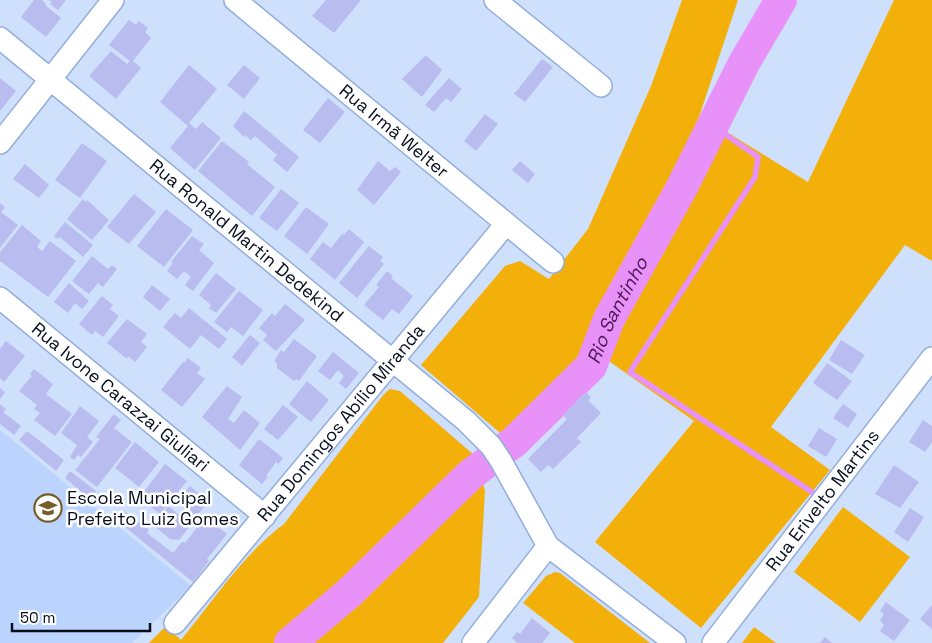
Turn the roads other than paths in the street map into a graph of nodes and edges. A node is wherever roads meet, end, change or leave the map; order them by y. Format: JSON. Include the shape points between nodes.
{"nodes":[{"id":1,"x":113,"y":0,"type":"edge"},
{"id":2,"x":235,"y":0,"type":"edge"},
{"id":3,"x":495,"y":0,"type":"edge"},
{"id":4,"x":0,"y":38,"type":"edge"},
{"id":5,"x":50,"y":79,"type":"junction"},
{"id":6,"x":601,"y":86,"type":"dead end"},
{"id":7,"x":0,"y":143,"type":"edge"},
{"id":8,"x":506,"y":224,"type":"junction"},
{"id":9,"x":553,"y":262,"type":"dead end"},
{"id":10,"x":0,"y":298,"type":"edge"},
{"id":11,"x":932,"y":358,"type":"edge"},
{"id":12,"x":393,"y":361,"type":"junction"},
{"id":13,"x":265,"y":516,"type":"junction"},
{"id":14,"x":548,"y":546,"type":"junction"},
{"id":15,"x":176,"y":624,"type":"dead end"},
{"id":16,"x":473,"y":643,"type":"edge"},
{"id":17,"x":675,"y":643,"type":"edge"},
{"id":18,"x":713,"y":643,"type":"edge"}],
"edges":[{"from":1,"to":5,"type":"street"},
{"from":2,"to":8,"type":"street","name":"Rua Irmã Welter"},
{"from":3,"to":6,"type":"street"},
{"from":4,"to":5,"type":"street","name":"Rua Ronald Martin Dedekind"},
{"from":5,"to":7,"type":"street"},
{"from":5,"to":12,"type":"street","name":"Rua Ronald Martin Dedekind"},
{"from":8,"to":9,"type":"street","name":"Rua Irmã Welter"},
{"from":8,"to":12,"type":"street","name":"Rua Domingos Abílio Miranda"},
{"from":10,"to":13,"type":"street","name":"Rua Ivone Carazzai Giuliari"},
{"from":11,"to":18,"type":"street","name":"Rua Erivelto Martins"},
{"from":12,"to":13,"type":"street","name":"Rua Domingos Abílio Miranda"},
{"from":12,"to":14,"type":"street","name":"Rua Ronald Martin Dedekind","via":[[466,421],[496,453]]},
{"from":13,"to":15,"type":"street","name":"Rua Domingos Abílio Miranda"},
{"from":14,"to":16,"type":"street"},
{"from":14,"to":17,"type":"street"}]}
